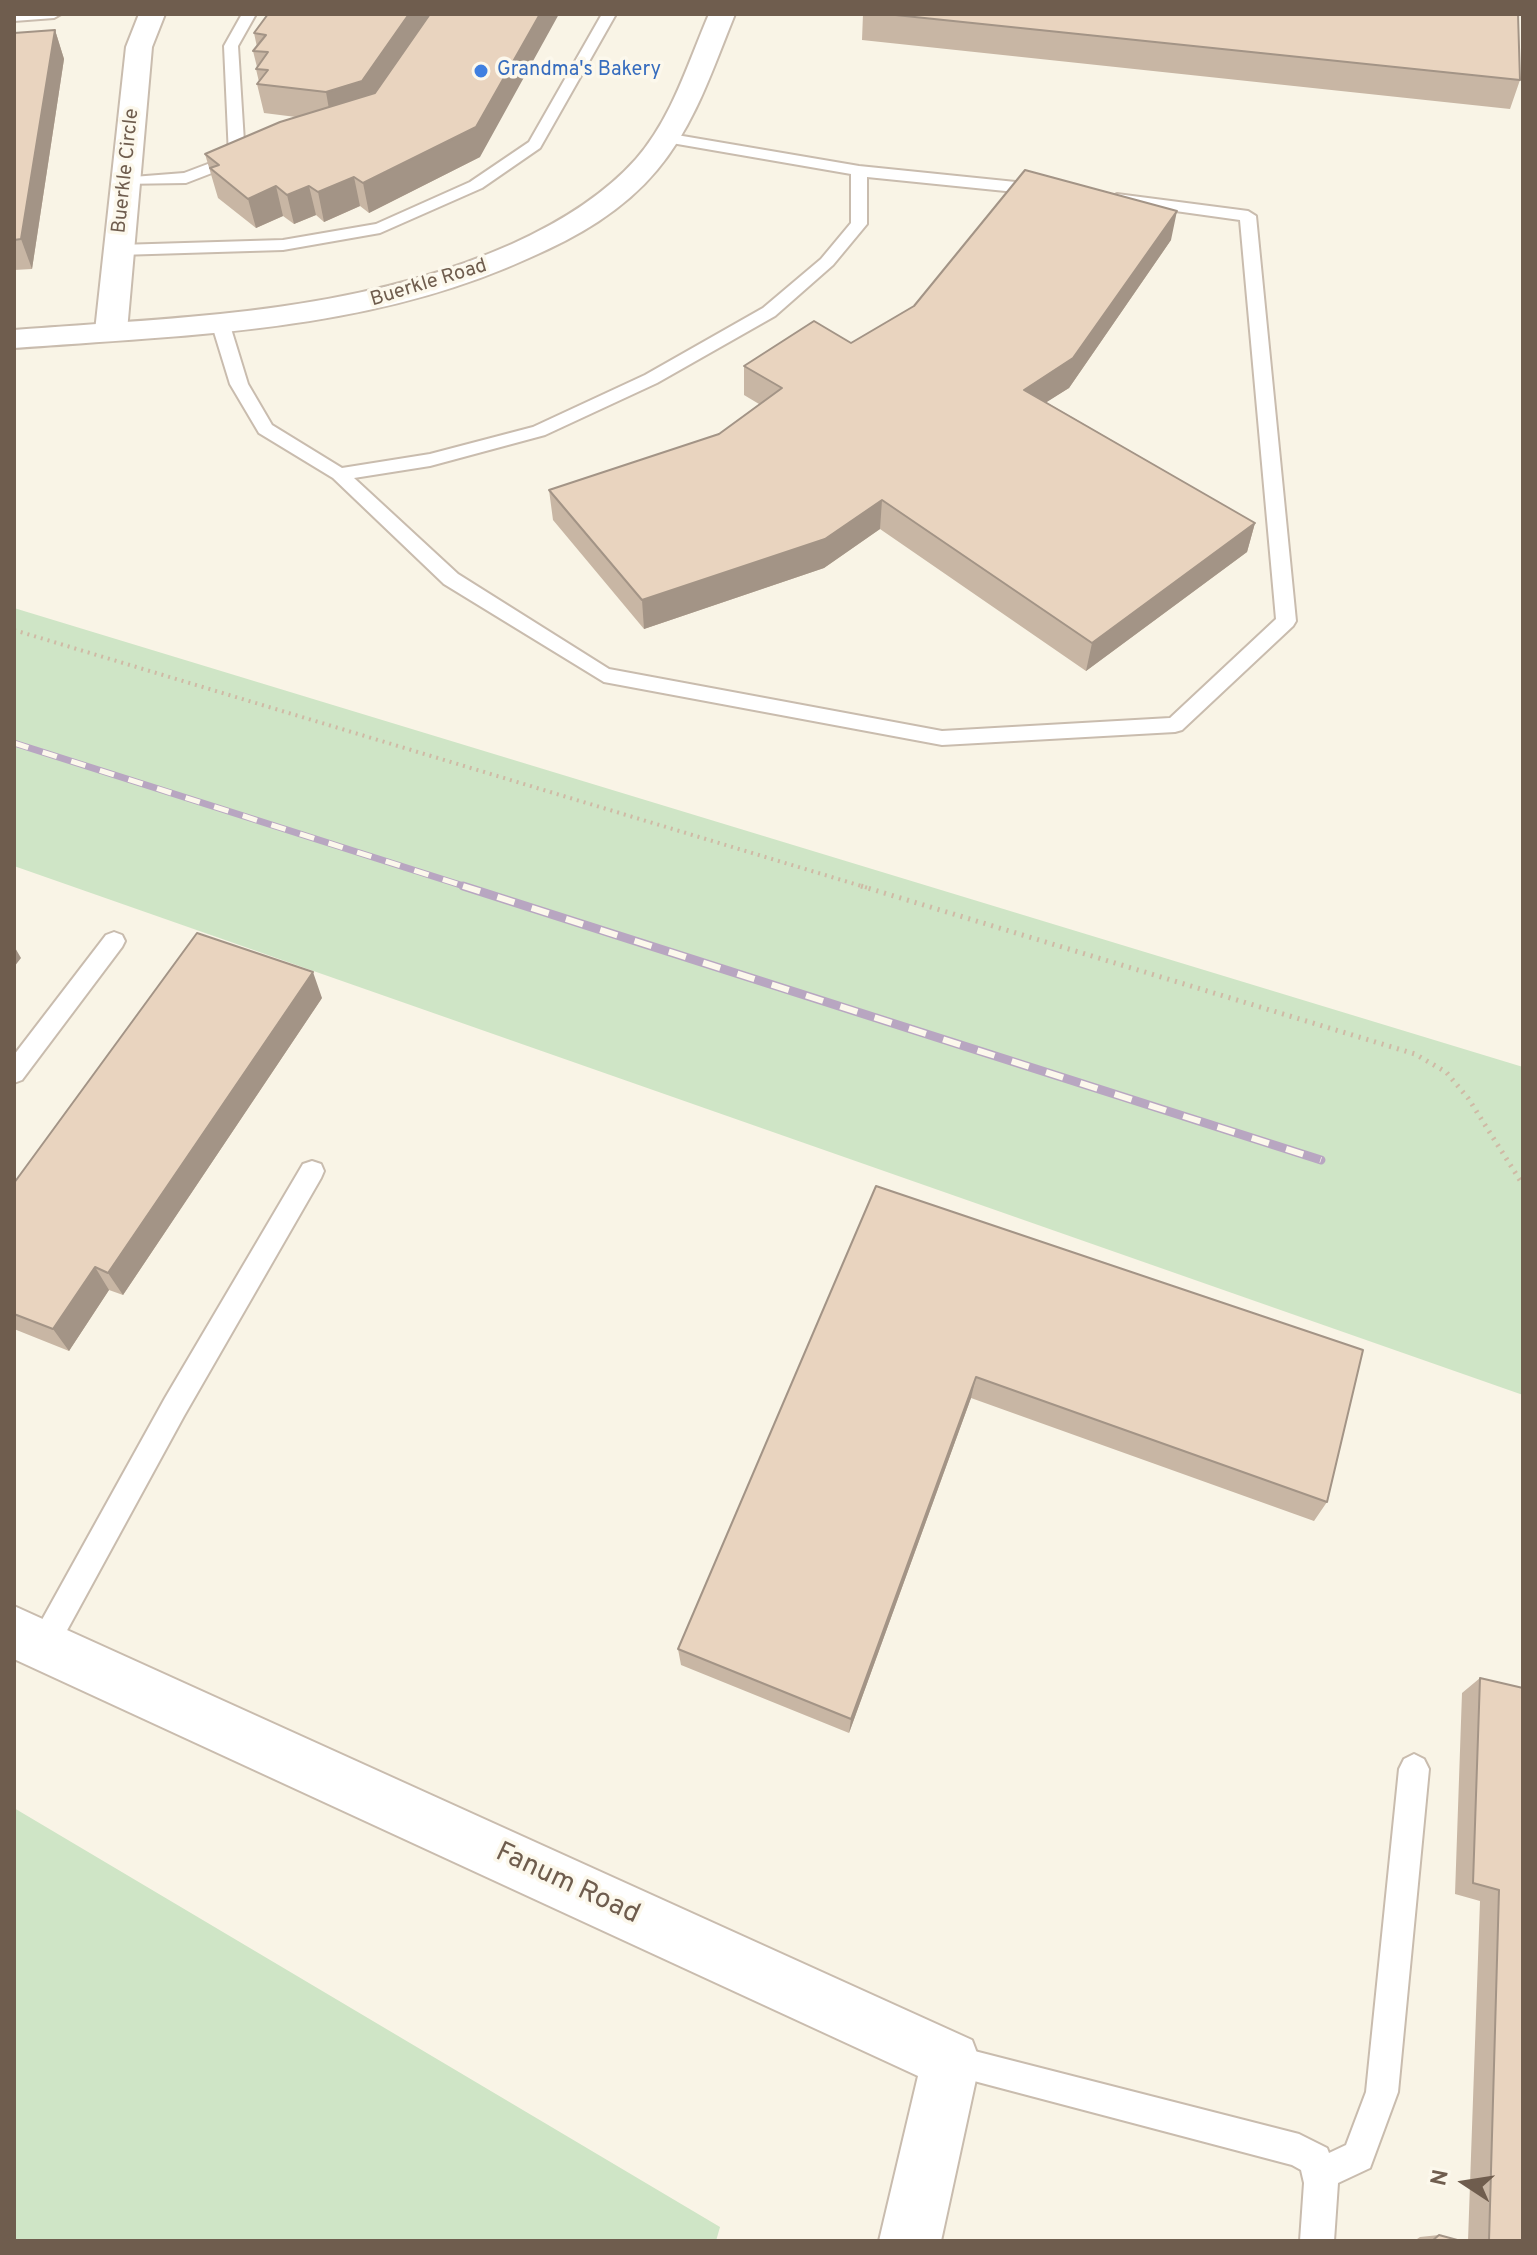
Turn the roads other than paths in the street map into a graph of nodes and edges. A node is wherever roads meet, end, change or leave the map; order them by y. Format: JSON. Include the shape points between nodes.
{"nodes":[{"id":1,"x":54,"y":14,"type":"edge"},
{"id":2,"x":133,"y":14,"type":"edge"},
{"id":3,"x":152,"y":14,"type":"edge"},
{"id":4,"x":249,"y":14,"type":"edge"},
{"id":5,"x":609,"y":14,"type":"edge"},
{"id":6,"x":722,"y":14,"type":"edge"},
{"id":7,"x":14,"y":17,"type":"edge"},
{"id":8,"x":665,"y":138,"type":"junction"},
{"id":9,"x":859,"y":171,"type":"junction"},
{"id":10,"x":126,"y":181,"type":"junction"},
{"id":11,"x":1064,"y":193,"type":"edge"},
{"id":12,"x":1095,"y":197,"type":"edge"},
{"id":13,"x":119,"y":250,"type":"junction"},
{"id":14,"x":220,"y":322,"type":"junction"},
{"id":15,"x":111,"y":331,"type":"junction"},
{"id":16,"x":14,"y":339,"type":"edge"},
{"id":17,"x":339,"y":474,"type":"junction"},
{"id":18,"x":114,"y":941,"type":"dead end"},
{"id":19,"x":14,"y":1073,"type":"edge"},
{"id":20,"x":312,"y":1171,"type":"dead end"},
{"id":21,"x":28,"y":1639,"type":"edge"},
{"id":22,"x":1414,"y":1769,"type":"dead end"},
{"id":23,"x":951,"y":2061,"type":"junction"},
{"id":24,"x":1319,"y":2175,"type":"junction"},
{"id":25,"x":910,"y":2241,"type":"edge"},
{"id":26,"x":1317,"y":2241,"type":"edge"}],
"edges":[{"from":1,"to":7,"type":"lane"},
{"from":2,"to":3,"type":"lane"},
{"from":3,"to":10,"type":"street","name":"Buerkle Circle","via":[[139,47]]},
{"from":4,"to":10,"type":"lane","via":[[231,46],[237,158],[242,157],[186,178]]},
{"from":5,"to":13,"type":"lane","via":[[535,145],[476,185],[380,228],[283,245]]},
{"from":6,"to":8,"type":"street","name":"Buerkle Road"},
{"from":8,"to":9,"type":"lane"},
{"from":8,"to":14,"type":"street","name":"Buerkle Road","via":[[635,177],[600,207],[513,257],[387,299]]},
{"from":9,"to":11,"type":"lane"},
{"from":9,"to":17,"type":"lane","via":[[859,224],[827,262],[769,312],[651,379],[539,431],[430,460]]},
{"from":10,"to":13,"type":"street","name":"Buerkle Circle"},
{"from":12,"to":17,"type":"lane","via":[[1248,216],[1286,621],[1175,725],[942,738],[604,675],[451,579]]},
{"from":13,"to":15,"type":"street","name":"Buerkle Circle"},
{"from":14,"to":15,"type":"street","name":"Buerkle Road"},
{"from":14,"to":17,"type":"lane","via":[[239,384],[265,429]]},
{"from":15,"to":16,"type":"street","name":"Buerkle Road"},
{"from":18,"to":19,"type":"lane"},
{"from":20,"to":21,"type":"lane"},
{"from":21,"to":23,"type":"street","name":"Fanum Road"},
{"from":22,"to":24,"type":"lane","via":[[1382,2092],[1358,2156]]},
{"from":23,"to":24,"type":"lane","via":[[1299,2150],[1315,2160]]},
{"from":23,"to":25,"type":"street"},
{"from":24,"to":26,"type":"lane"}]}
